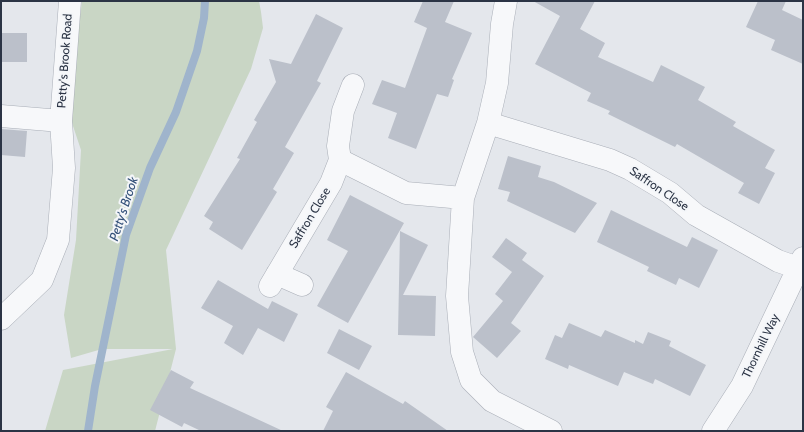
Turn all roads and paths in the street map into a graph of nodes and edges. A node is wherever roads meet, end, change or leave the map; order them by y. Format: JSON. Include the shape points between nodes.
{"nodes":[{"id":1,"x":70,"y":1,"type":"edge"},
{"id":2,"x":506,"y":1,"type":"edge"},
{"id":3,"x":353,"y":85,"type":"dead end"},
{"id":4,"x":1,"y":116,"type":"edge"},
{"id":5,"x":61,"y":121,"type":"junction"},
{"id":6,"x":488,"y":123,"type":"junction"},
{"id":7,"x":340,"y":160,"type":"junction"},
{"id":8,"x":463,"y":198,"type":"junction"},
{"id":9,"x":801,"y":263,"type":"edge"},
{"id":10,"x":302,"y":285,"type":"dead end"},
{"id":11,"x":1,"y":319,"type":"edge"},
{"id":12,"x":520,"y":424,"type":"edge"},
{"id":13,"x":551,"y":431,"type":"edge"},
{"id":14,"x":713,"y":431,"type":"edge"}],
"edges":[{"from":1,"to":5,"type":"street","name":"Petty's Brook Road"},
{"from":2,"to":6,"type":"street","via":[[497,83]]},
{"from":3,"to":7,"type":"street","name":"Saffron Close","via":[[343,111],[340,128]]},
{"from":4,"to":5,"type":"street","name":"Petty's Brook Road"},
{"from":5,"to":11,"type":"street","name":"Petty's Brook Road","via":[[64,168],[58,240],[42,280]]},
{"from":6,"to":8,"type":"street"},
{"from":6,"to":9,"type":"street","name":"Saffron Close","via":[[630,168],[670,193],[696,214],[778,261]]},
{"from":7,"to":8,"type":"street","via":[[406,193]]},
{"from":7,"to":10,"type":"street","name":"Saffron Close","via":[[331,183],[273,280]]},
{"from":8,"to":12,"type":"street","via":[[457,296],[462,352],[471,380]]},
{"from":9,"to":14,"type":"street","name":"Thornhill Way","via":[[742,386]]},
{"from":12,"to":13,"type":"street"}]}
